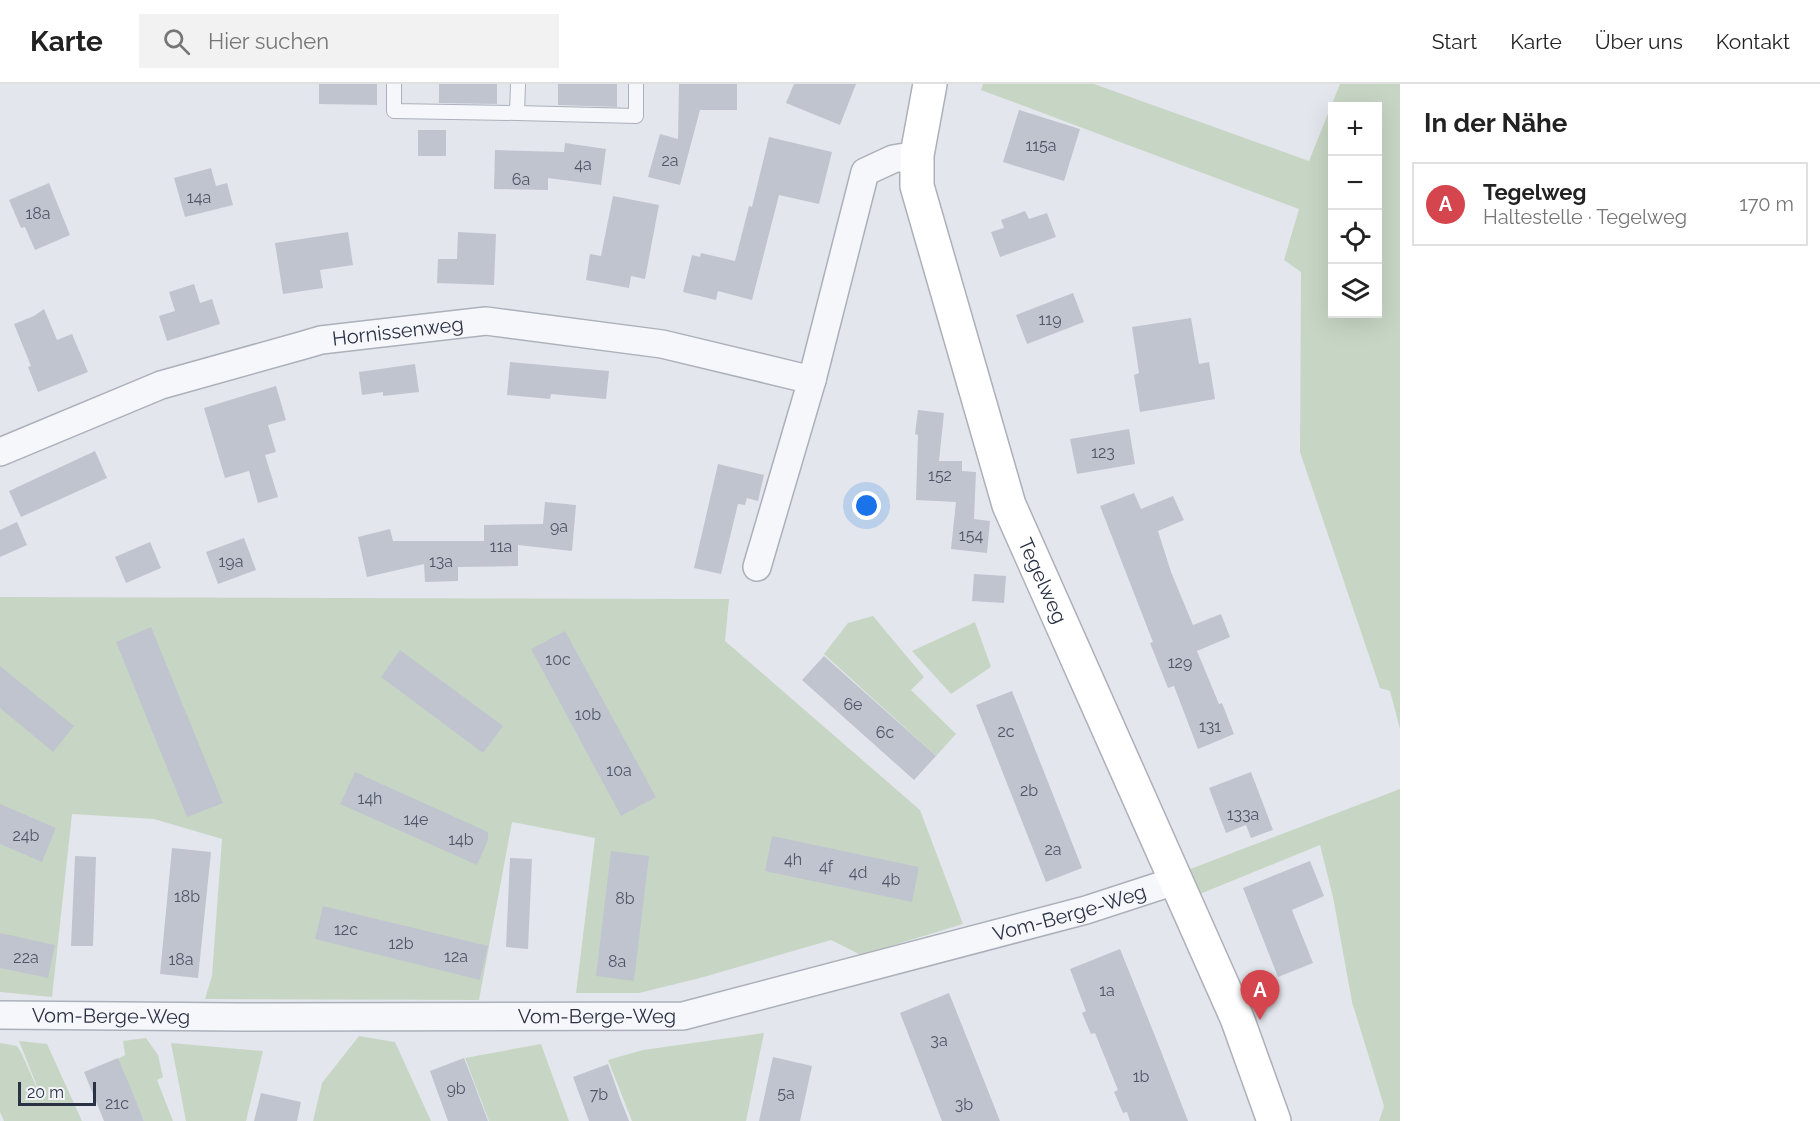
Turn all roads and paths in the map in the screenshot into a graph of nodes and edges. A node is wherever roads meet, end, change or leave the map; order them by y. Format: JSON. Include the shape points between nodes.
{"nodes":[{"id":1,"x":394,"y":84,"type":"edge"},
{"id":2,"x":518,"y":84,"type":"edge"},
{"id":3,"x":636,"y":84,"type":"edge"},
{"id":4,"x":930,"y":84,"type":"edge"},
{"id":5,"x":517,"y":113,"type":"junction"},
{"id":6,"x":917,"y":155,"type":"junction"},
{"id":7,"x":812,"y":380,"type":"junction"},
{"id":8,"x":0,"y":452,"type":"edge"},
{"id":9,"x":757,"y":567,"type":"dead end"},
{"id":10,"x":1175,"y":881,"type":"junction"},
{"id":11,"x":0,"y":1015,"type":"edge"},
{"id":12,"x":1274,"y":1121,"type":"edge"}],
"edges":[{"from":1,"to":5,"type":"lane","via":[[394,111]]},
{"from":2,"to":5,"type":"lane"},
{"from":3,"to":5,"type":"lane","via":[[636,116]]},
{"from":4,"to":6,"type":"street","name":"Tegelweg"},
{"from":6,"to":7,"type":"street","via":[[893,159],[865,172]]},
{"from":6,"to":10,"type":"street","name":"Tegelweg","via":[[917,186],[1009,505]]},
{"from":7,"to":8,"type":"street","name":"Hornissenweg","via":[[662,344],[486,321],[321,340],[160,385]]},
{"from":7,"to":9,"type":"street"},
{"from":10,"to":11,"type":"street","name":"Vom-Berge-Weg","via":[[1086,910],[683,1016]]},
{"from":10,"to":12,"type":"street","name":"Tegelweg","via":[[1237,1018]]}]}
